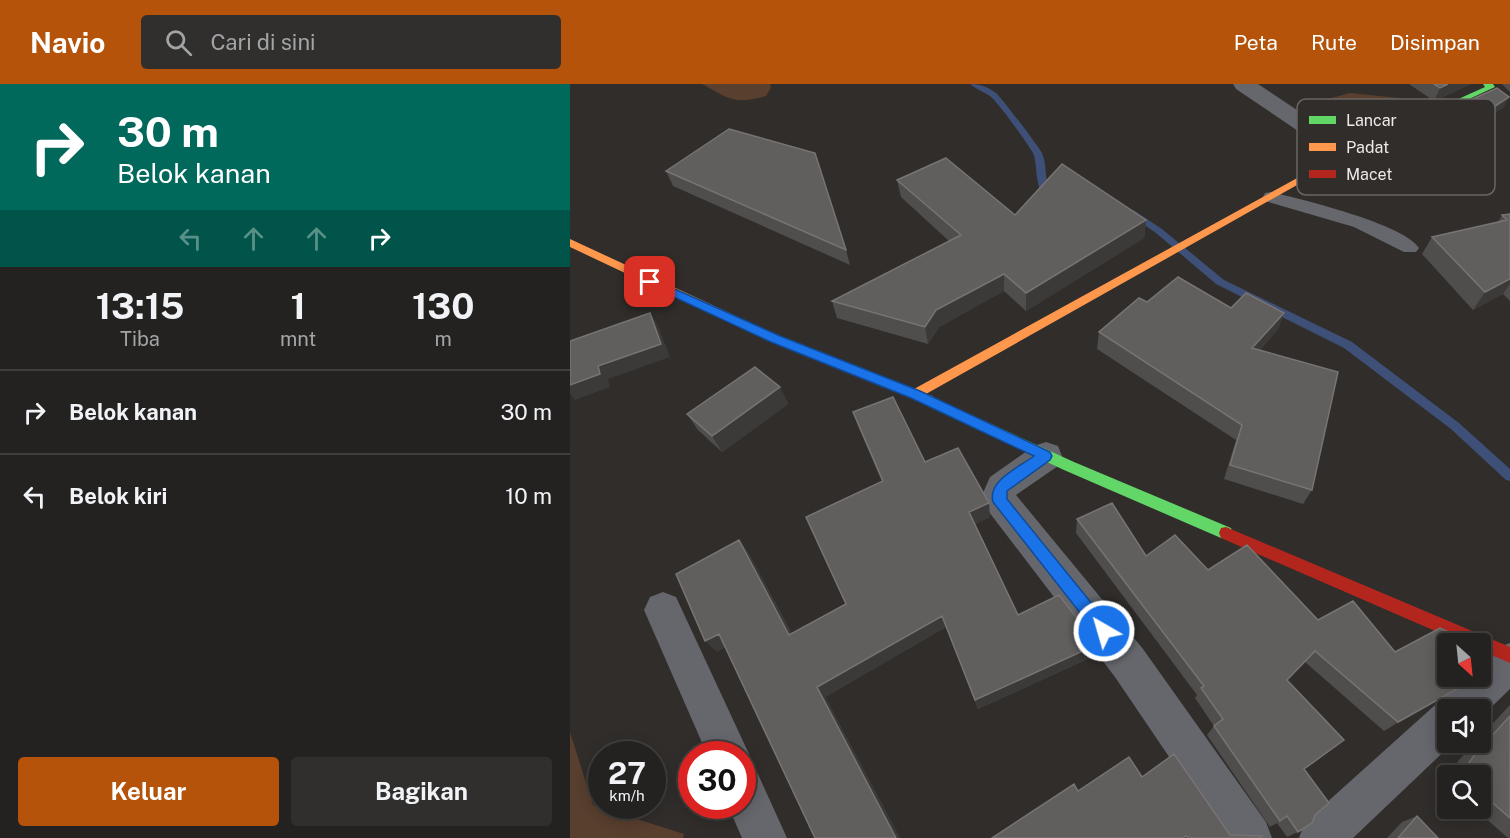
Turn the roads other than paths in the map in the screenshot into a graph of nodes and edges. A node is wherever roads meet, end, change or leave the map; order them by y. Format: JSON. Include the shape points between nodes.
{"nodes":[{"id":1,"x":1244,"y":84,"type":"edge"},
{"id":2,"x":1493,"y":88,"type":"edge"},
{"id":3,"x":1468,"y":99,"type":"edge"},
{"id":4,"x":1297,"y":120,"type":"edge"},
{"id":5,"x":1297,"y":182,"type":"edge"},
{"id":6,"x":1271,"y":197,"type":"junction"},
{"id":7,"x":570,"y":243,"type":"edge"},
{"id":8,"x":1410,"y":248,"type":"dead end"},
{"id":9,"x":916,"y":394,"type":"junction"},
{"id":10,"x":1046,"y":456,"type":"junction"},
{"id":11,"x":663,"y":610,"type":"dead end"},
{"id":12,"x":1510,"y":655,"type":"edge"},
{"id":13,"x":1510,"y":662,"type":"edge"},
{"id":14,"x":1471,"y":699,"type":"edge"},
{"id":15,"x":1437,"y":730,"type":"edge"},
{"id":16,"x":722,"y":741,"type":"edge"},
{"id":17,"x":756,"y":818,"type":"edge"},
{"id":18,"x":765,"y":838,"type":"edge"},
{"id":19,"x":1250,"y":838,"type":"edge"},
{"id":20,"x":1321,"y":838,"type":"edge"}],
"edges":[{"from":1,"to":4,"type":"street"},
{"from":2,"to":3,"type":"street"},
{"from":5,"to":6,"type":"street"},
{"from":6,"to":8,"type":"lane","via":[[1358,221]]},
{"from":6,"to":9,"type":"street"},
{"from":7,"to":9,"type":"street","via":[[776,339]]},
{"from":9,"to":10,"type":"street"},
{"from":10,"to":12,"type":"street"},
{"from":10,"to":19,"type":"street","via":[[1002,487],[1000,502],[1129,663]]},
{"from":11,"to":16,"type":"street"},
{"from":13,"to":14,"type":"street"},
{"from":15,"to":20,"type":"street"},
{"from":17,"to":18,"type":"street"}]}
